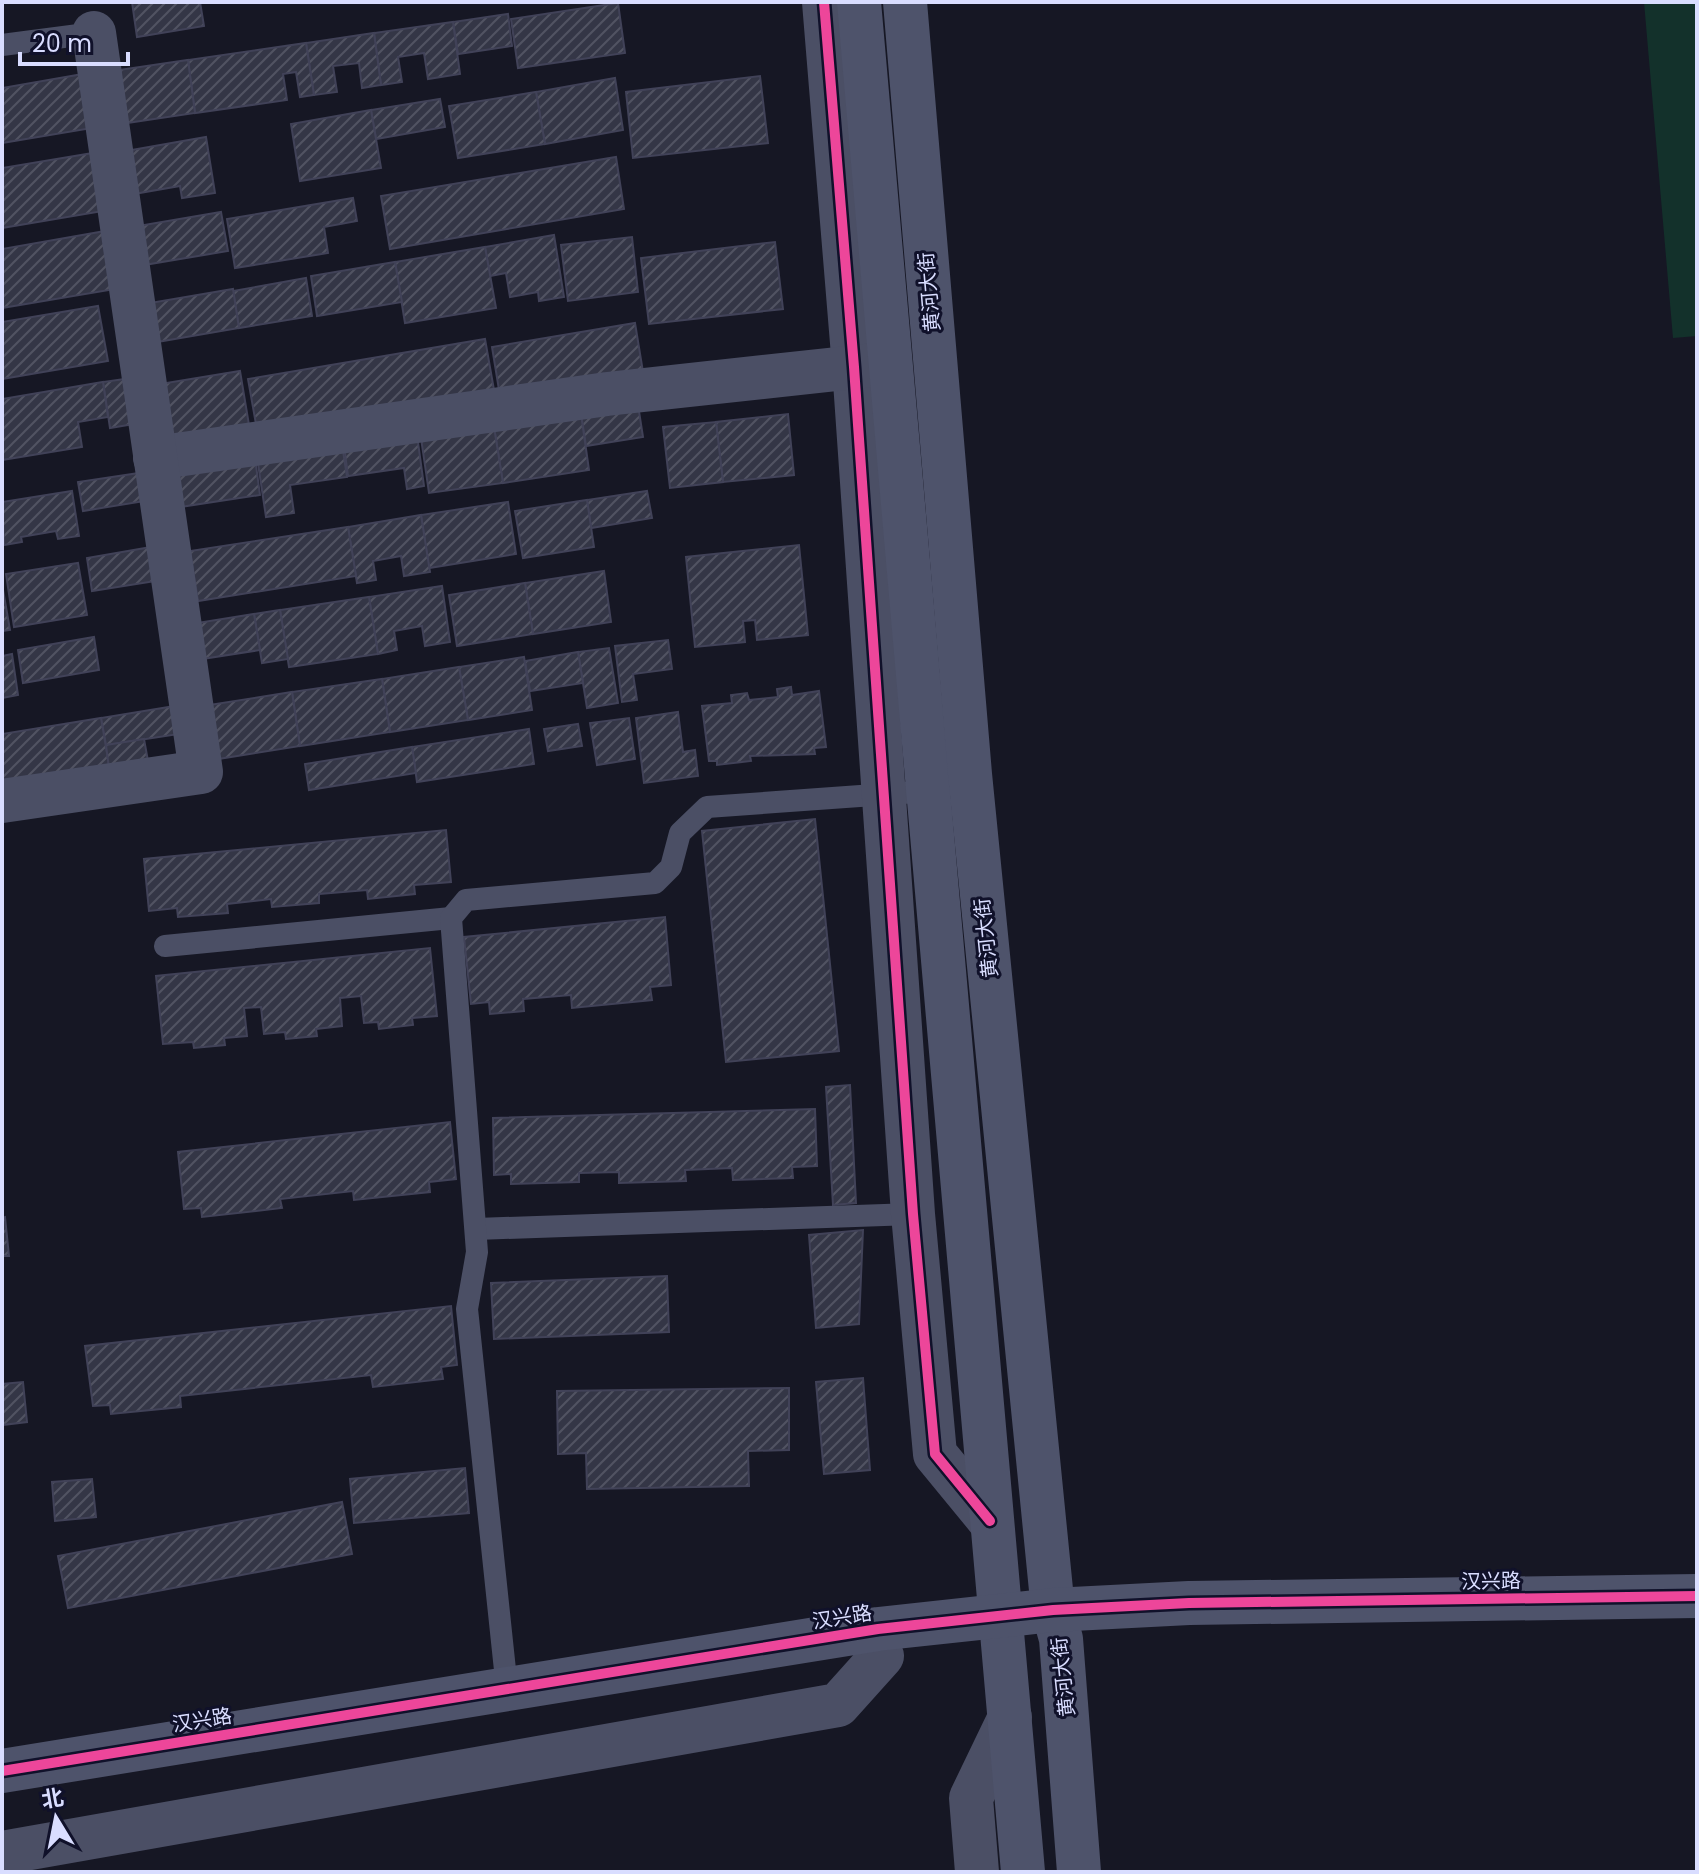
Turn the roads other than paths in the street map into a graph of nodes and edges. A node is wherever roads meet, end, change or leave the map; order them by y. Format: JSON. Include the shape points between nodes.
{"nodes":[{"id":1,"x":824,"y":2,"type":"edge"},
{"id":2,"x":859,"y":2,"type":"edge"},
{"id":3,"x":905,"y":2,"type":"edge"},
{"id":4,"x":94,"y":33,"type":"joint"},
{"id":5,"x":2,"y":45,"type":"edge"},
{"id":6,"x":873,"y":365,"type":"junction"},
{"id":7,"x":155,"y":458,"type":"junction"},
{"id":8,"x":930,"y":791,"type":"junction"},
{"id":9,"x":884,"y":795,"type":"junction"},
{"id":10,"x":2,"y":801,"type":"edge"},
{"id":11,"x":451,"y":918,"type":"junction"},
{"id":12,"x":165,"y":946,"type":"dead end"},
{"id":13,"x":913,"y":1214,"type":"junction"},
{"id":14,"x":476,"y":1229,"type":"junction"},
{"id":15,"x":990,"y":1521,"type":"junction"},
{"id":16,"x":1697,"y":1596,"type":"edge"},
{"id":17,"x":1697,"y":1624,"type":"edge"},
{"id":18,"x":1057,"y":1625,"type":"junction"},
{"id":19,"x":1001,"y":1630,"type":"junction"},
{"id":20,"x":882,"y":1656,"type":"junction"},
{"id":21,"x":507,"y":1689,"type":"junction"},
{"id":22,"x":1010,"y":1717,"type":"junction"},
{"id":23,"x":2,"y":1771,"type":"edge"},
{"id":24,"x":2,"y":1799,"type":"edge"},
{"id":25,"x":2,"y":1853,"type":"edge"},
{"id":26,"x":977,"y":1872,"type":"edge"},
{"id":27,"x":1023,"y":1872,"type":"edge"},
{"id":28,"x":1079,"y":1872,"type":"edge"}],
"edges":[{"from":1,"to":6,"type":"street"},
{"from":2,"to":6,"type":"main road"},
{"from":3,"to":18,"type":"main road","name":"黄河大街","via":[[971,790]]},
{"from":4,"to":5,"type":"lane"},
{"from":4,"to":7,"type":"street"},
{"from":6,"to":7,"type":"street","via":[[607,394]]},
{"from":6,"to":8,"type":"main road"},
{"from":6,"to":9,"type":"street"},
{"from":7,"to":10,"type":"street","via":[[201,772]]},
{"from":8,"to":9,"type":"lane"},
{"from":8,"to":15,"type":"main road"},
{"from":9,"to":11,"type":"lane","via":[[707,807],[680,833],[671,867],[655,883],[466,900]]},
{"from":9,"to":13,"type":"street"},
{"from":11,"to":12,"type":"lane"},
{"from":11,"to":14,"type":"lane"},
{"from":13,"to":14,"type":"lane"},
{"from":13,"to":15,"type":"street","via":[[935,1454]]},
{"from":14,"to":21,"type":"lane","via":[[467,1309]]},
{"from":15,"to":19,"type":"main road"},
{"from":16,"to":18,"type":"main road","name":"汉兴路","via":[[1189,1603]]},
{"from":17,"to":18,"type":"main road","name":"汉兴路","via":[[1191,1630]]},
{"from":18,"to":19,"type":"main road","name":"汉兴路"},
{"from":18,"to":28,"type":"main road","name":"黄河大街"},
{"from":19,"to":20,"type":"main road","name":"汉兴路"},
{"from":19,"to":21,"type":"main road","name":"汉兴路","via":[[878,1629]]},
{"from":19,"to":22,"type":"main road"},
{"from":20,"to":24,"type":"main road","name":"汉兴路"},
{"from":20,"to":25,"type":"street","via":[[838,1705]]},
{"from":21,"to":23,"type":"main road","name":"汉兴路"},
{"from":22,"to":26,"type":"street","via":[[971,1798]]},
{"from":22,"to":27,"type":"main road"}]}
